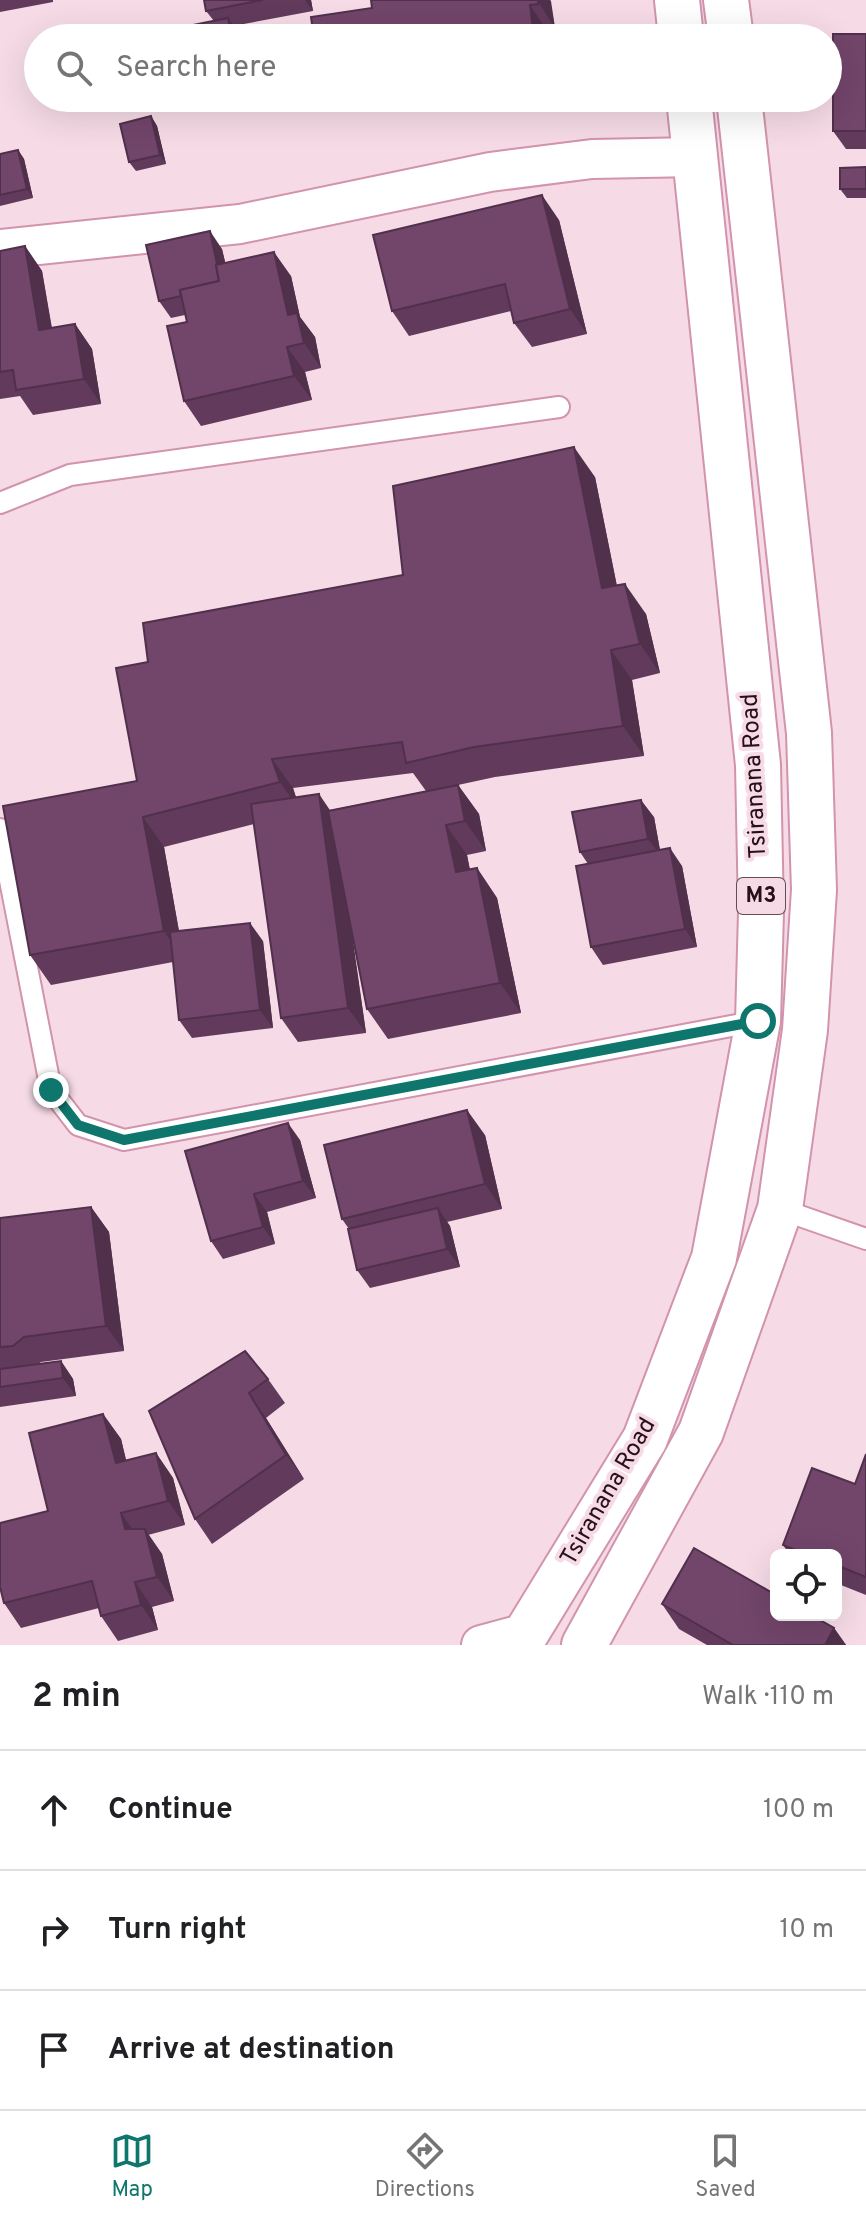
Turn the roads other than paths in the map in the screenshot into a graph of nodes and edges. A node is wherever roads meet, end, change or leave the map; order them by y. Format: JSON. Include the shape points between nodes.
{"nodes":[{"id":1,"x":677,"y":0,"type":"edge"},
{"id":2,"x":726,"y":0,"type":"edge"},
{"id":3,"x":680,"y":24,"type":"edge"},
{"id":4,"x":729,"y":24,"type":"edge"},
{"id":5,"x":691,"y":112,"type":"edge"},
{"id":6,"x":741,"y":112,"type":"edge"},
{"id":7,"x":696,"y":157,"type":"junction"},
{"id":8,"x":0,"y":249,"type":"edge"},
{"id":9,"x":559,"y":407,"type":"dead end"},
{"id":10,"x":0,"y":503,"type":"edge"},
{"id":11,"x":0,"y":829,"type":"edge"},
{"id":12,"x":758,"y":1021,"type":"junction"},
{"id":13,"x":780,"y":1209,"type":"junction"},
{"id":14,"x":866,"y":1239,"type":"edge"},
{"id":15,"x":522,"y":1639,"type":"edge"},
{"id":16,"x":481,"y":1645,"type":"edge"},
{"id":17,"x":584,"y":1645,"type":"edge"}],
"edges":[{"from":1,"to":3,"type":"highway"},
{"from":2,"to":4,"type":"highway"},
{"from":5,"to":7,"type":"highway","name":"Tsiranana Road","number":"M3"},
{"from":6,"to":13,"type":"highway","name":"Tsiranana Road","number":"M3","via":[[809,733],[814,890],[806,1015]]},
{"from":7,"to":8,"type":"street","via":[[592,159],[504,170],[240,224]]},
{"from":7,"to":12,"type":"highway","name":"Tsiranana Road","number":"M3","via":[[758,765]]},
{"from":9,"to":10,"type":"lane","via":[[70,475]]},
{"from":11,"to":12,"type":"lane","via":[[51,1090],[78,1125],[124,1140]]},
{"from":12,"to":15,"type":"highway","name":"Tsiranana Road","number":"M3","via":[[714,1258],[645,1439]]},
{"from":13,"to":14,"type":"lane"},
{"from":13,"to":17,"type":"highway","name":"Tsiranana Road","number":"M3","via":[[701,1432]]},
{"from":15,"to":16,"type":"street"}]}
